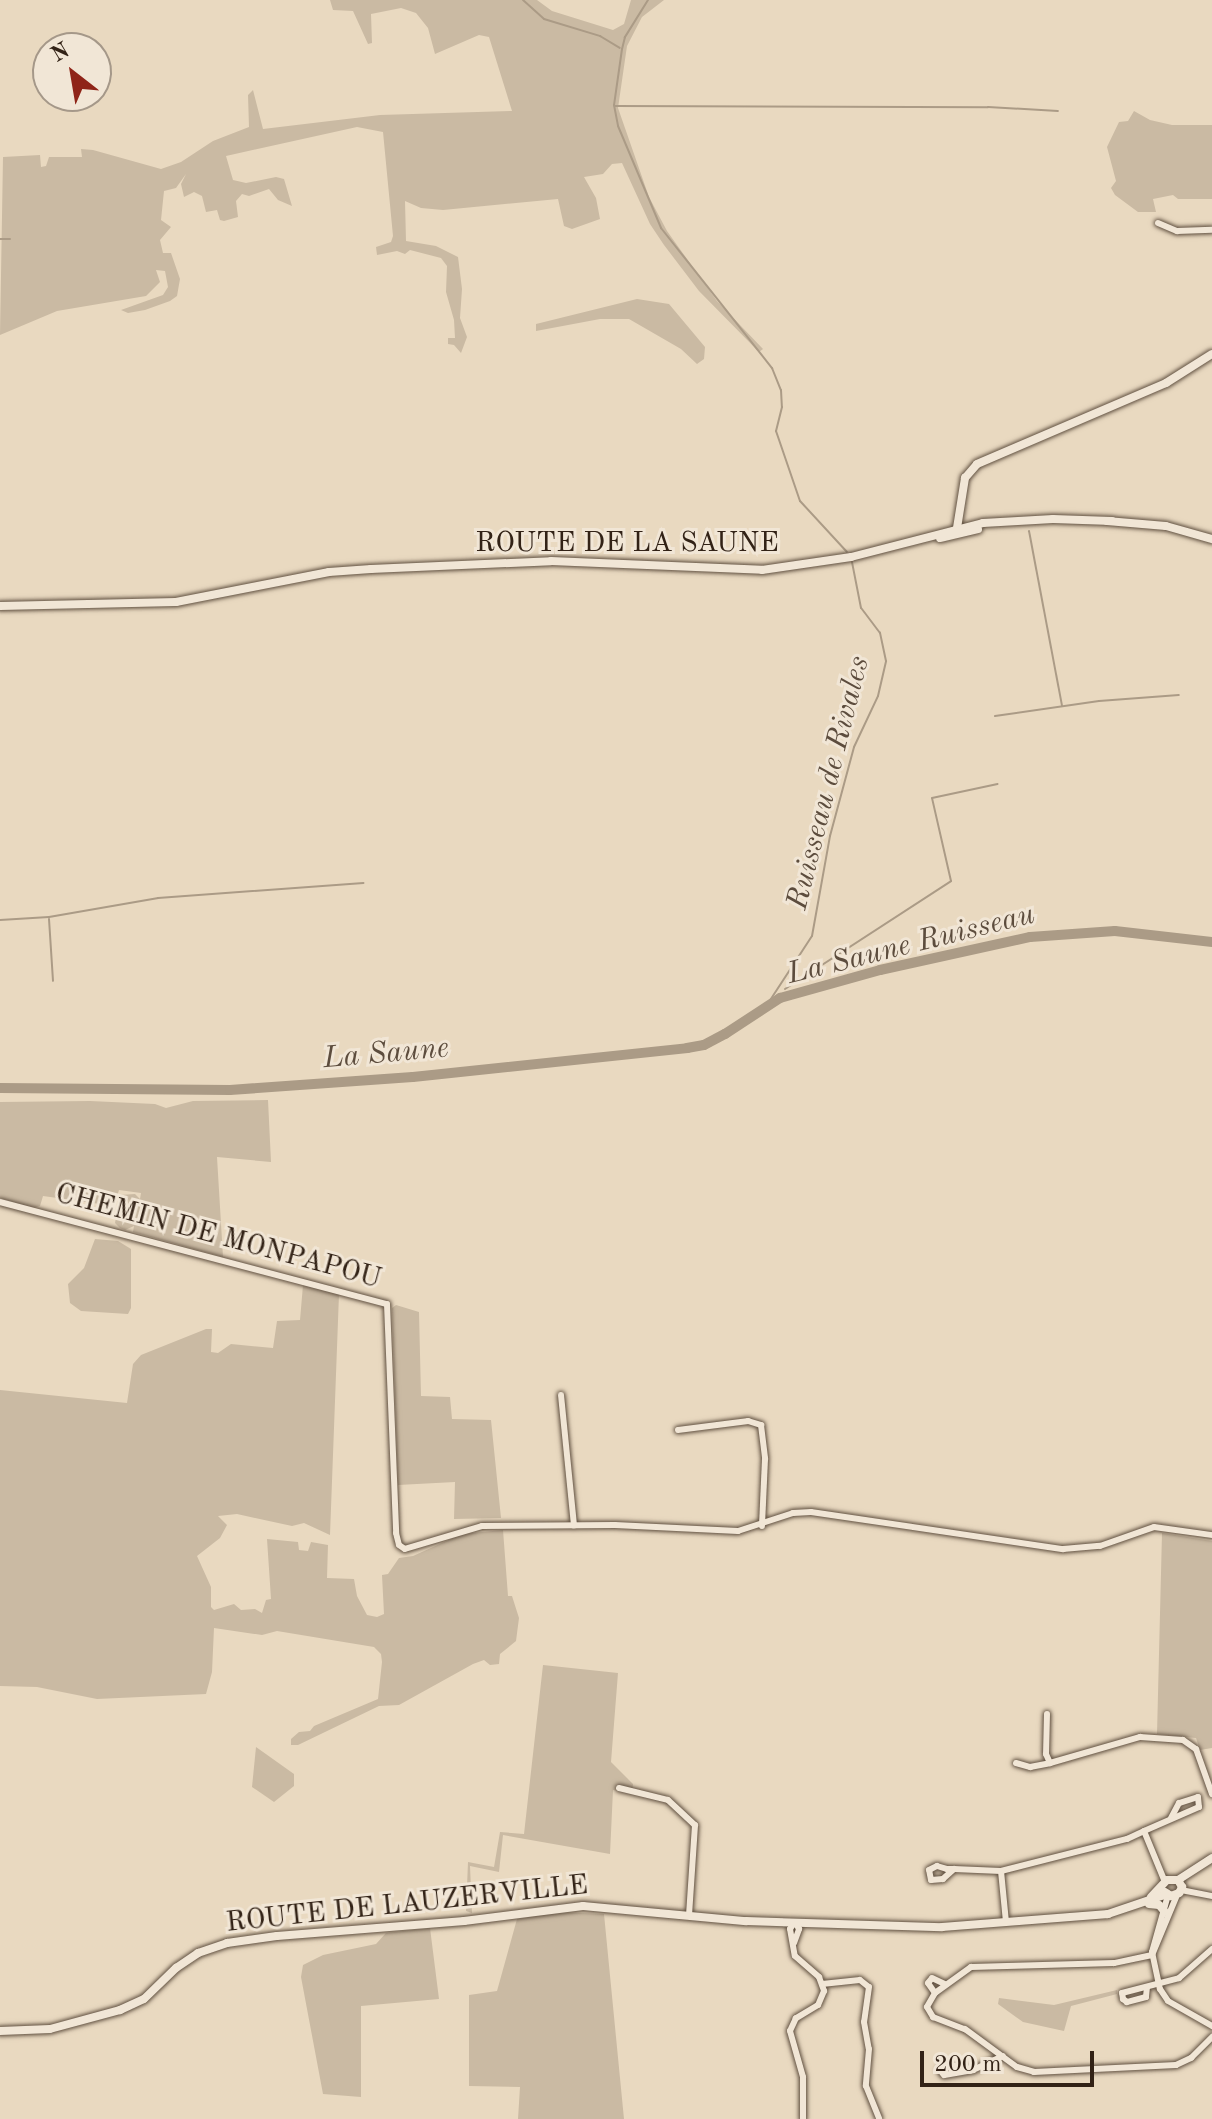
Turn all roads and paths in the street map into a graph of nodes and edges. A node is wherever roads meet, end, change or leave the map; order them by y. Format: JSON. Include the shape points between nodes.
{"nodes":[{"id":1,"x":1158,"y":223,"type":"dead end"},
{"id":2,"x":1212,"y":230,"type":"edge"},
{"id":3,"x":1212,"y":354,"type":"edge"},
{"id":4,"x":962,"y":529,"type":"junction"},
{"id":5,"x":1212,"y":539,"type":"edge"},
{"id":6,"x":0,"y":606,"type":"edge"},
{"id":7,"x":0,"y":1202,"type":"edge"},
{"id":8,"x":561,"y":1395,"type":"dead end"},
{"id":9,"x":678,"y":1430,"type":"dead end"},
{"id":10,"x":574,"y":1525,"type":"junction"},
{"id":11,"x":762,"y":1526,"type":"junction"},
{"id":12,"x":1212,"y":1535,"type":"edge"},
{"id":13,"x":1047,"y":1714,"type":"dead end"},
{"id":14,"x":1016,"y":1763,"type":"dead end"},
{"id":15,"x":1050,"y":1763,"type":"junction"},
{"id":16,"x":619,"y":1788,"type":"dead end"},
{"id":17,"x":1212,"y":1794,"type":"edge"},
{"id":18,"x":1171,"y":1818,"type":"junction"},
{"id":19,"x":1144,"y":1831,"type":"junction"},
{"id":20,"x":1212,"y":1858,"type":"edge"},
{"id":21,"x":954,"y":1869,"type":"dead end"},
{"id":22,"x":1001,"y":1871,"type":"junction"},
{"id":23,"x":1172,"y":1887,"type":"junction"},
{"id":24,"x":1212,"y":1896,"type":"edge"},
{"id":25,"x":1136,"y":1907,"type":"junction"},
{"id":26,"x":1165,"y":1912,"type":"junction"},
{"id":27,"x":689,"y":1916,"type":"junction"},
{"id":28,"x":1006,"y":1922,"type":"junction"},
{"id":29,"x":794,"y":1926,"type":"junction"},
{"id":30,"x":1212,"y":1949,"type":"edge"},
{"id":31,"x":1152,"y":1955,"type":"junction"},
{"id":32,"x":822,"y":1984,"type":"junction"},
{"id":33,"x":945,"y":1984,"type":"junction"},
{"id":34,"x":1159,"y":1984,"type":"junction"},
{"id":35,"x":1147,"y":1987,"type":"dead end"},
{"id":36,"x":935,"y":1993,"type":"junction"},
{"id":37,"x":1212,"y":2026,"type":"edge"},
{"id":38,"x":0,"y":2031,"type":"edge"},
{"id":39,"x":1212,"y":2037,"type":"edge"},
{"id":40,"x":1003,"y":2056,"type":"junction"},
{"id":41,"x":973,"y":2070,"type":"dead end"},
{"id":42,"x":803,"y":2119,"type":"edge"},
{"id":43,"x":879,"y":2119,"type":"edge"}],
"edges":[{"from":1,"to":2,"type":"street","via":[[1177,231]]},
{"from":3,"to":4,"type":"street","via":[[1166,383],[982,460],[965,478]]},
{"from":4,"to":5,"type":"street","name":"ROUTE DE LA SAUNE","via":[[1028,519],[1112,521],[1166,526]]},
{"from":4,"to":6,"type":"street","name":"ROUTE DE LA SAUNE","via":[[802,566],[752,570],[551,561],[350,570],[176,602]]},
{"from":7,"to":10,"type":"street","name":"CHEMIN DE MONPAPOU","via":[[387,1304],[396,1533],[401,1547],[417,1547],[469,1527]]},
{"from":8,"to":10,"type":"street"},
{"from":9,"to":11,"type":"street","via":[[748,1421],[761,1425]]},
{"from":10,"to":11,"type":"street","name":"CHEMIN DE MONPAPOU","via":[[717,1532]]},
{"from":11,"to":12,"type":"street","name":"CHEMIN DE MONPAPOU","via":[[811,1512],[1063,1549],[1100,1546],[1154,1527]]},
{"from":13,"to":15,"type":"street"},
{"from":14,"to":15,"type":"street"},
{"from":15,"to":17,"type":"street","via":[[1140,1737],[1187,1740],[1196,1749]]},
{"from":16,"to":27,"type":"street","via":[[668,1800],[695,1825]]},
{"from":18,"to":18,"type":"street","via":[[1199,1807],[1198,1797],[1179,1803]]},
{"from":18,"to":19,"type":"street"},
{"from":19,"to":22,"type":"street"},
{"from":19,"to":23,"type":"street"},
{"from":20,"to":23,"type":"street","name":"ROUTE DE LAUZERVILLE"},
{"from":21,"to":22,"type":"street"},
{"from":22,"to":28,"type":"street"},
{"from":23,"to":24,"type":"street"},
{"from":23,"to":25,"type":"street","name":"ROUTE DE LAUZERVILLE"},
{"from":23,"to":26,"type":"street"},
{"from":23,"to":31,"type":"street"},
{"from":25,"to":26,"type":"street","via":[[1155,1903]]},
{"from":25,"to":28,"type":"street","name":"ROUTE DE LAUZERVILLE"},
{"from":26,"to":31,"type":"street"},
{"from":27,"to":29,"type":"street","name":"ROUTE DE LAUZERVILLE"},
{"from":27,"to":38,"type":"street","name":"ROUTE DE LAUZERVILLE","via":[[570,1907],[216,1946],[183,1962],[131,2006],[50,2029]]},
{"from":28,"to":29,"type":"street","name":"ROUTE DE LAUZERVILLE"},
{"from":29,"to":32,"type":"street","via":[[798,1960]]},
{"from":30,"to":34,"type":"street","via":[[1179,1978]]},
{"from":31,"to":33,"type":"street","via":[[1114,1963],[971,1967]]},
{"from":31,"to":34,"type":"street"},
{"from":32,"to":42,"type":"street","via":[[821,2002],[790,2028],[803,2077]]},
{"from":32,"to":43,"type":"street","via":[[860,1980],[869,1987],[866,2086]]},
{"from":33,"to":36,"type":"street"},
{"from":33,"to":36,"type":"street","via":[[932,1978],[928,1983]]},
{"from":34,"to":35,"type":"street"},
{"from":34,"to":37,"type":"street","via":[[1168,2001]]},
{"from":36,"to":40,"type":"street","via":[[927,2002],[930,2014],[965,2029]]},
{"from":39,"to":40,"type":"street","via":[[1187,2061],[1163,2066],[1034,2072]]},
{"from":40,"to":41,"type":"street"}]}
